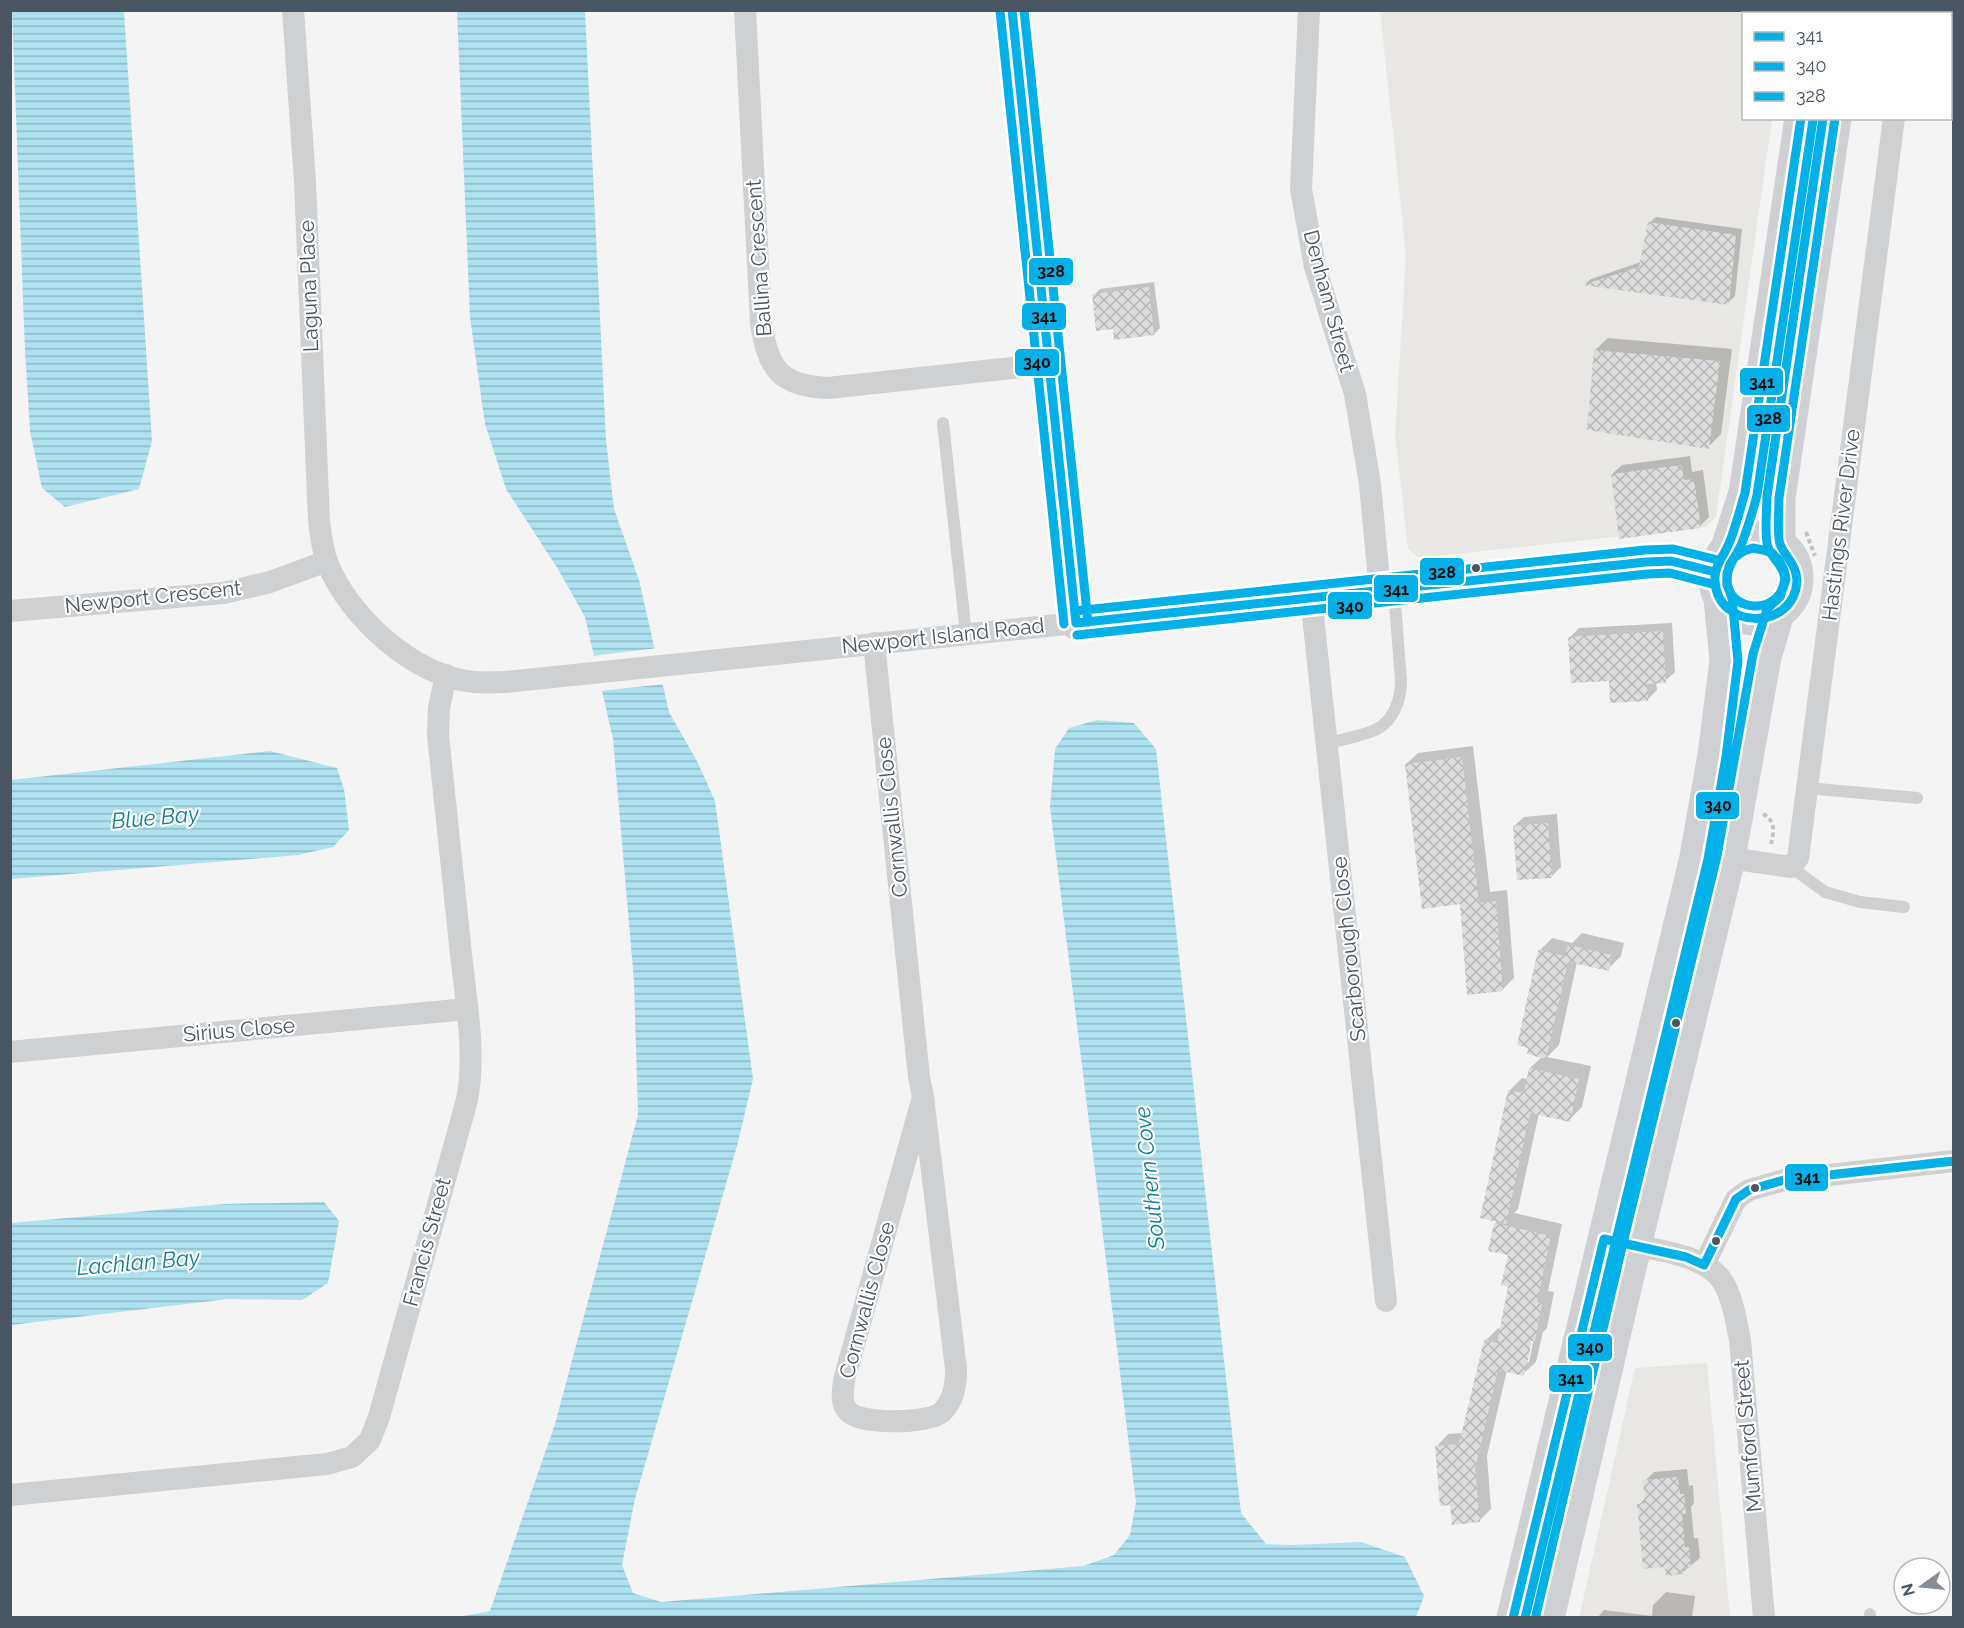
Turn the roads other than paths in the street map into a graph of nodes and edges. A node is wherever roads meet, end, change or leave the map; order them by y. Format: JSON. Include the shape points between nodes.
{"nodes":[{"id":1,"x":293,"y":10,"type":"edge"},
{"id":2,"x":745,"y":10,"type":"edge"},
{"id":3,"x":1012,"y":10,"type":"edge"},
{"id":4,"x":1309,"y":10,"type":"edge"},
{"id":5,"x":1801,"y":120,"type":"edge"},
{"id":6,"x":1835,"y":120,"type":"edge"},
{"id":7,"x":1894,"y":120,"type":"edge"},
{"id":8,"x":1048,"y":364,"type":"junction"},
{"id":9,"x":943,"y":423,"type":"dead end"},
{"id":10,"x":1779,"y":543,"type":"junction"},
{"id":11,"x":327,"y":561,"type":"junction"},
{"id":12,"x":1721,"y":573,"type":"junction"},
{"id":13,"x":1387,"y":590,"type":"junction"},
{"id":14,"x":1311,"y":597,"type":"junction"},
{"id":15,"x":10,"y":611,"type":"edge"},
{"id":16,"x":1778,"y":613,"type":"junction"},
{"id":17,"x":1076,"y":623,"type":"junction"},
{"id":18,"x":966,"y":634,"type":"junction"},
{"id":19,"x":874,"y":643,"type":"junction"},
{"id":20,"x":446,"y":675,"type":"junction"},
{"id":21,"x":1327,"y":744,"type":"junction"},
{"id":22,"x":1807,"y":788,"type":"junction"},
{"id":23,"x":1917,"y":798,"type":"dead end"},
{"id":24,"x":1729,"y":858,"type":"junction"},
{"id":25,"x":1791,"y":867,"type":"junction"},
{"id":26,"x":1904,"y":907,"type":"dead end"},
{"id":27,"x":467,"y":1009,"type":"junction"},
{"id":28,"x":10,"y":1052,"type":"edge"},
{"id":29,"x":923,"y":1097,"type":"junction"},
{"id":30,"x":1953,"y":1161,"type":"edge"},
{"id":31,"x":1620,"y":1243,"type":"junction"},
{"id":32,"x":1704,"y":1265,"type":"junction"},
{"id":33,"x":1386,"y":1301,"type":"dead end"},
{"id":34,"x":10,"y":1495,"type":"edge"},
{"id":35,"x":1513,"y":1617,"type":"edge"},
{"id":36,"x":1548,"y":1617,"type":"edge"},
{"id":37,"x":1764,"y":1617,"type":"edge"}],
"edges":[{"from":1,"to":11,"type":"street","name":"Laguna Place","via":[[305,182],[319,521]]},
{"from":2,"to":8,"type":"street","name":"Ballina Crescent","via":[[761,322],[774,366],[796,384],[828,388]]},
{"from":3,"to":8,"type":"main road"},
{"from":4,"to":13,"type":"street","name":"Denham Street","via":[[1302,189],[1315,267],[1355,394]]},
{"from":5,"to":12,"type":"main road","via":[[1745,493]]},
{"from":6,"to":10,"type":"main road","via":[[1779,498]]},
{"from":7,"to":22,"type":"street","name":"Hastings River Drive"},
{"from":8,"to":17,"type":"main road"},
{"from":9,"to":18,"type":"lane"},
{"from":10,"to":12,"type":"main road","via":[[1752,536],[1739,540]]},
{"from":10,"to":16,"type":"main road","via":[[1790,553],[1798,579],[1789,604]]},
{"from":11,"to":15,"type":"street","name":"Newport Crescent","via":[[270,582],[224,593]]},
{"from":11,"to":20,"type":"street","name":"Newport Island Road","via":[[340,589],[369,625],[418,663]]},
{"from":12,"to":13,"type":"main road","name":"Newport Island Road","via":[[1654,561]]},
{"from":12,"to":16,"type":"main road","via":[[1728,609],[1753,620]]},
{"from":12,"to":31,"type":"main road","via":[[1726,661],[1714,755]]},
{"from":13,"to":14,"type":"main road","name":"Newport Island Road"},
{"from":13,"to":21,"type":"lane","via":[[1401,681],[1398,705],[1376,729]]},
{"from":14,"to":17,"type":"main road","name":"Newport Island Road"},
{"from":14,"to":21,"type":"street","name":"Scarborough Close"},
{"from":16,"to":24,"type":"main road","via":[[1765,657]]},
{"from":17,"to":18,"type":"street","name":"Newport Island Road"},
{"from":18,"to":19,"type":"street","name":"Newport Island Road"},
{"from":19,"to":20,"type":"street","name":"Newport Island Road","via":[[506,681],[473,682]]},
{"from":19,"to":29,"type":"street","name":"Cornwallis Close"},
{"from":20,"to":27,"type":"street","name":"Francis Street","via":[[438,735]]},
{"from":21,"to":33,"type":"street","name":"Scarborough Close"},
{"from":22,"to":23,"type":"lane"},
{"from":22,"to":25,"type":"street","name":"Hastings River Drive","via":[[1798,858]]},
{"from":24,"to":25,"type":"street"},
{"from":24,"to":31,"type":"main road"},
{"from":25,"to":26,"type":"lane","via":[[1825,892],[1860,902]]},
{"from":27,"to":28,"type":"street","name":"Sirius Close"},
{"from":27,"to":34,"type":"street","name":"Francis Street","via":[[471,1063],[466,1100],[379,1417],[369,1440],[352,1457],[327,1464]]},
{"from":29,"to":29,"type":"street","name":"Cornwallis Close","via":[[956,1385],[951,1401],[940,1413],[925,1420],[856,1418],[846,1410],[844,1380]]},
{"from":30,"to":32,"type":"street","via":[[1785,1180],[1749,1190],[1736,1199]]},
{"from":31,"to":32,"type":"street"},
{"from":31,"to":35,"type":"main road"},
{"from":31,"to":36,"type":"main road"},
{"from":32,"to":37,"type":"street","name":"Mumford Street","via":[[1724,1284],[1740,1340]]}]}
